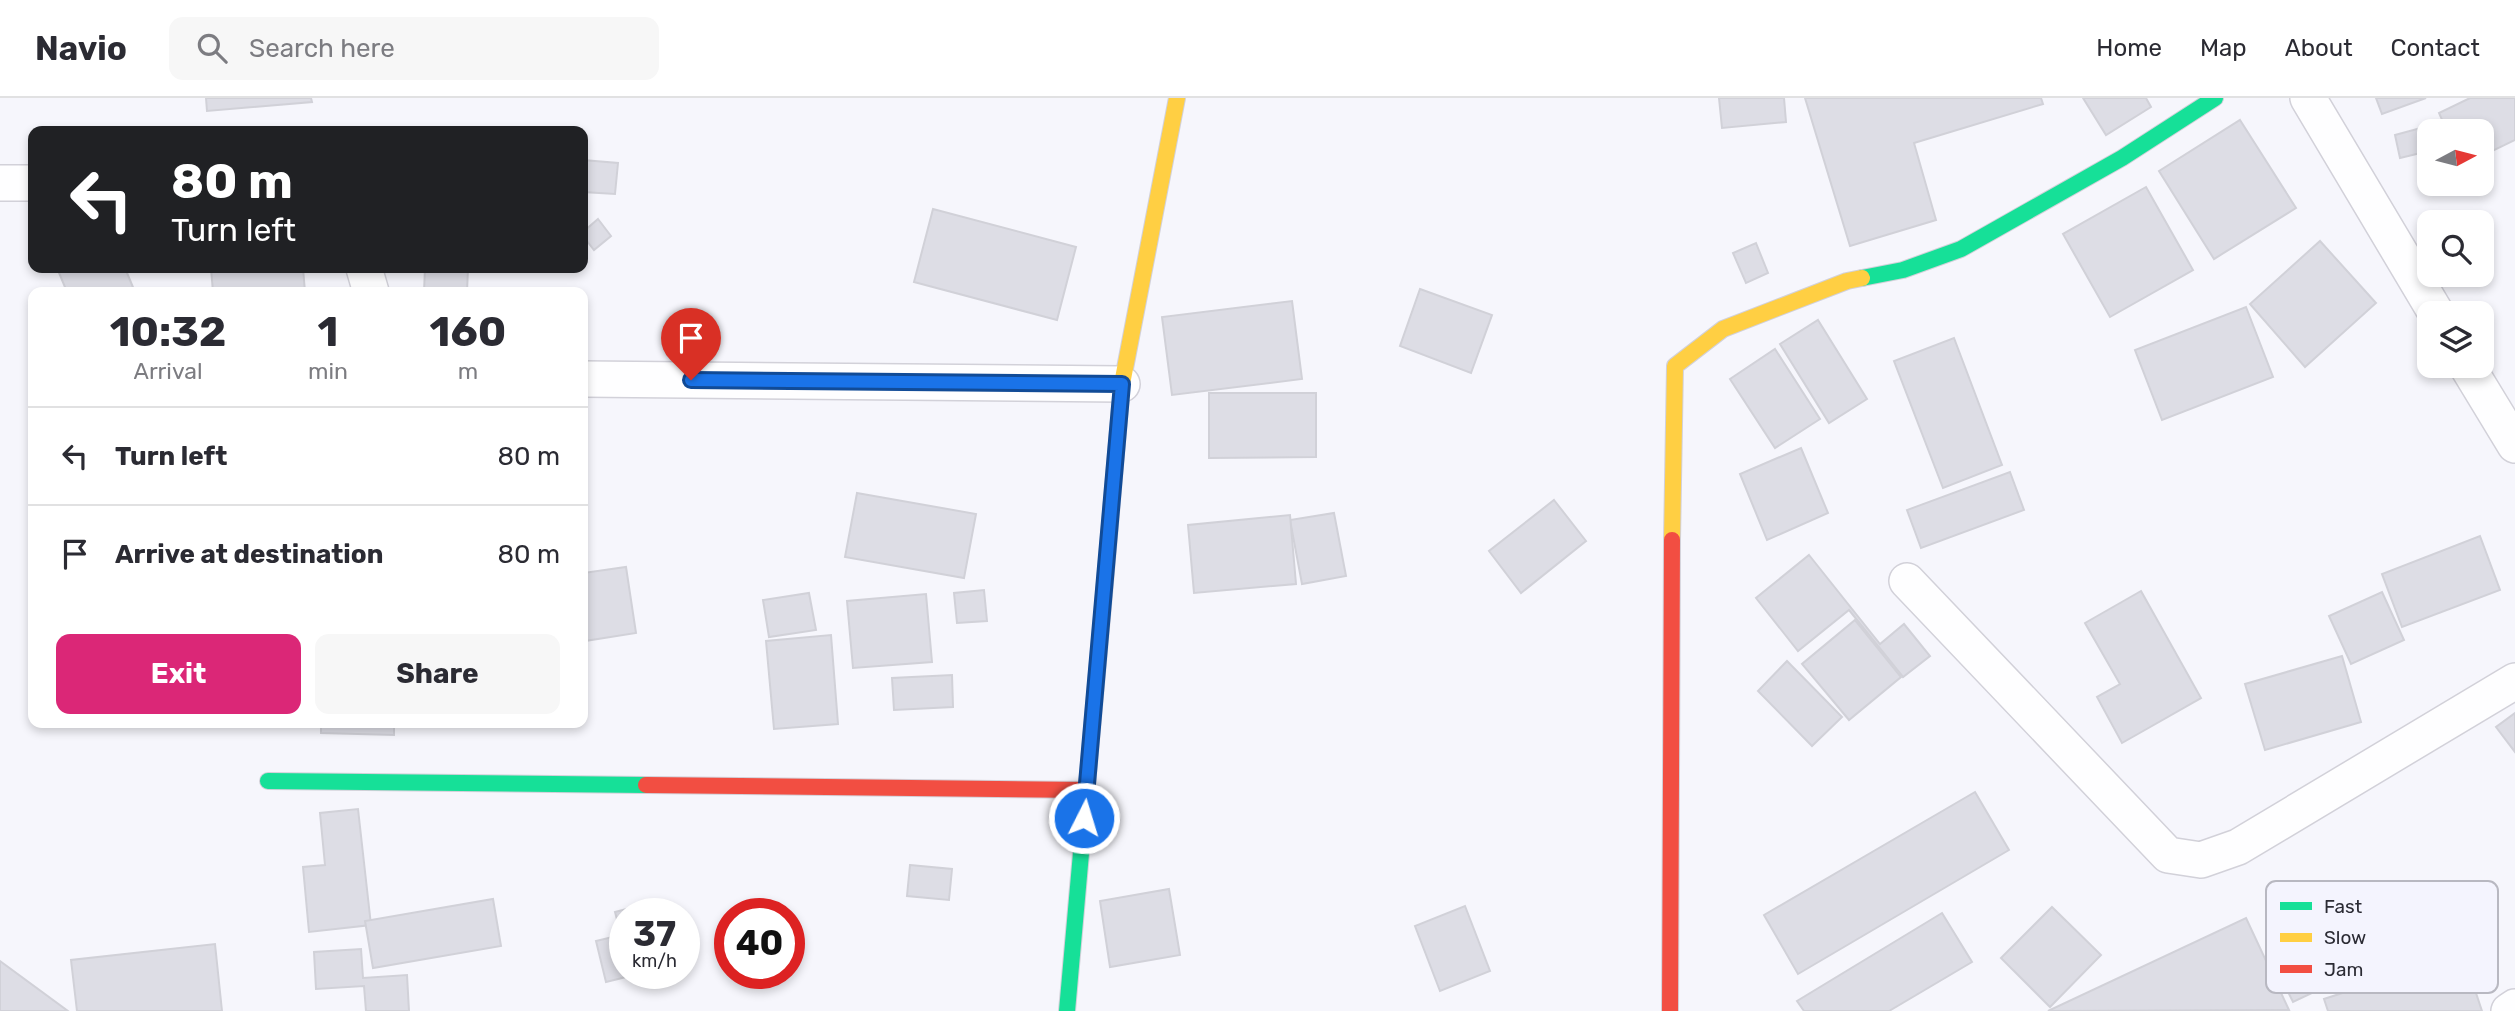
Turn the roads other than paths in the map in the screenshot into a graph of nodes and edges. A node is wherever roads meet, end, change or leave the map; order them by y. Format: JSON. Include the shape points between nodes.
{"nodes":[{"id":1,"x":1177,"y":98,"type":"edge"},
{"id":2,"x":2215,"y":98,"type":"edge"},
{"id":3,"x":2308,"y":98,"type":"edge"},
{"id":4,"x":0,"y":183,"type":"edge"},
{"id":5,"x":28,"y":183,"type":"edge"},
{"id":6,"x":2429,"y":301,"type":"edge"},
{"id":7,"x":2474,"y":378,"type":"edge"},
{"id":8,"x":588,"y":379,"type":"edge"},
{"id":9,"x":1122,"y":384,"type":"junction"},
{"id":10,"x":2515,"y":445,"type":"edge"},
{"id":11,"x":1907,"y":580,"type":"dead end"},
{"id":12,"x":2515,"y":681,"type":"edge"},
{"id":13,"x":268,"y":781,"type":"dead end"},
{"id":14,"x":1087,"y":790,"type":"junction"},
{"id":15,"x":2515,"y":1007,"type":"edge"},
{"id":16,"x":1067,"y":1011,"type":"edge"},
{"id":17,"x":1670,"y":1011,"type":"edge"},
{"id":18,"x":2509,"y":1011,"type":"edge"}],
"edges":[{"from":1,"to":9,"type":"street"},
{"from":2,"to":17,"type":"street","via":[[2122,159],[1961,249],[1903,270],[1847,281],[1723,329],[1675,366]]},
{"from":3,"to":6,"type":"street"},
{"from":4,"to":5,"type":"street"},
{"from":7,"to":10,"type":"street"},
{"from":8,"to":9,"type":"street"},
{"from":9,"to":14,"type":"street"},
{"from":11,"to":12,"type":"street","via":[[2168,855],[2201,860],[2238,847]]},
{"from":13,"to":14,"type":"street"},
{"from":14,"to":16,"type":"street"},
{"from":15,"to":18,"type":"street"}]}
